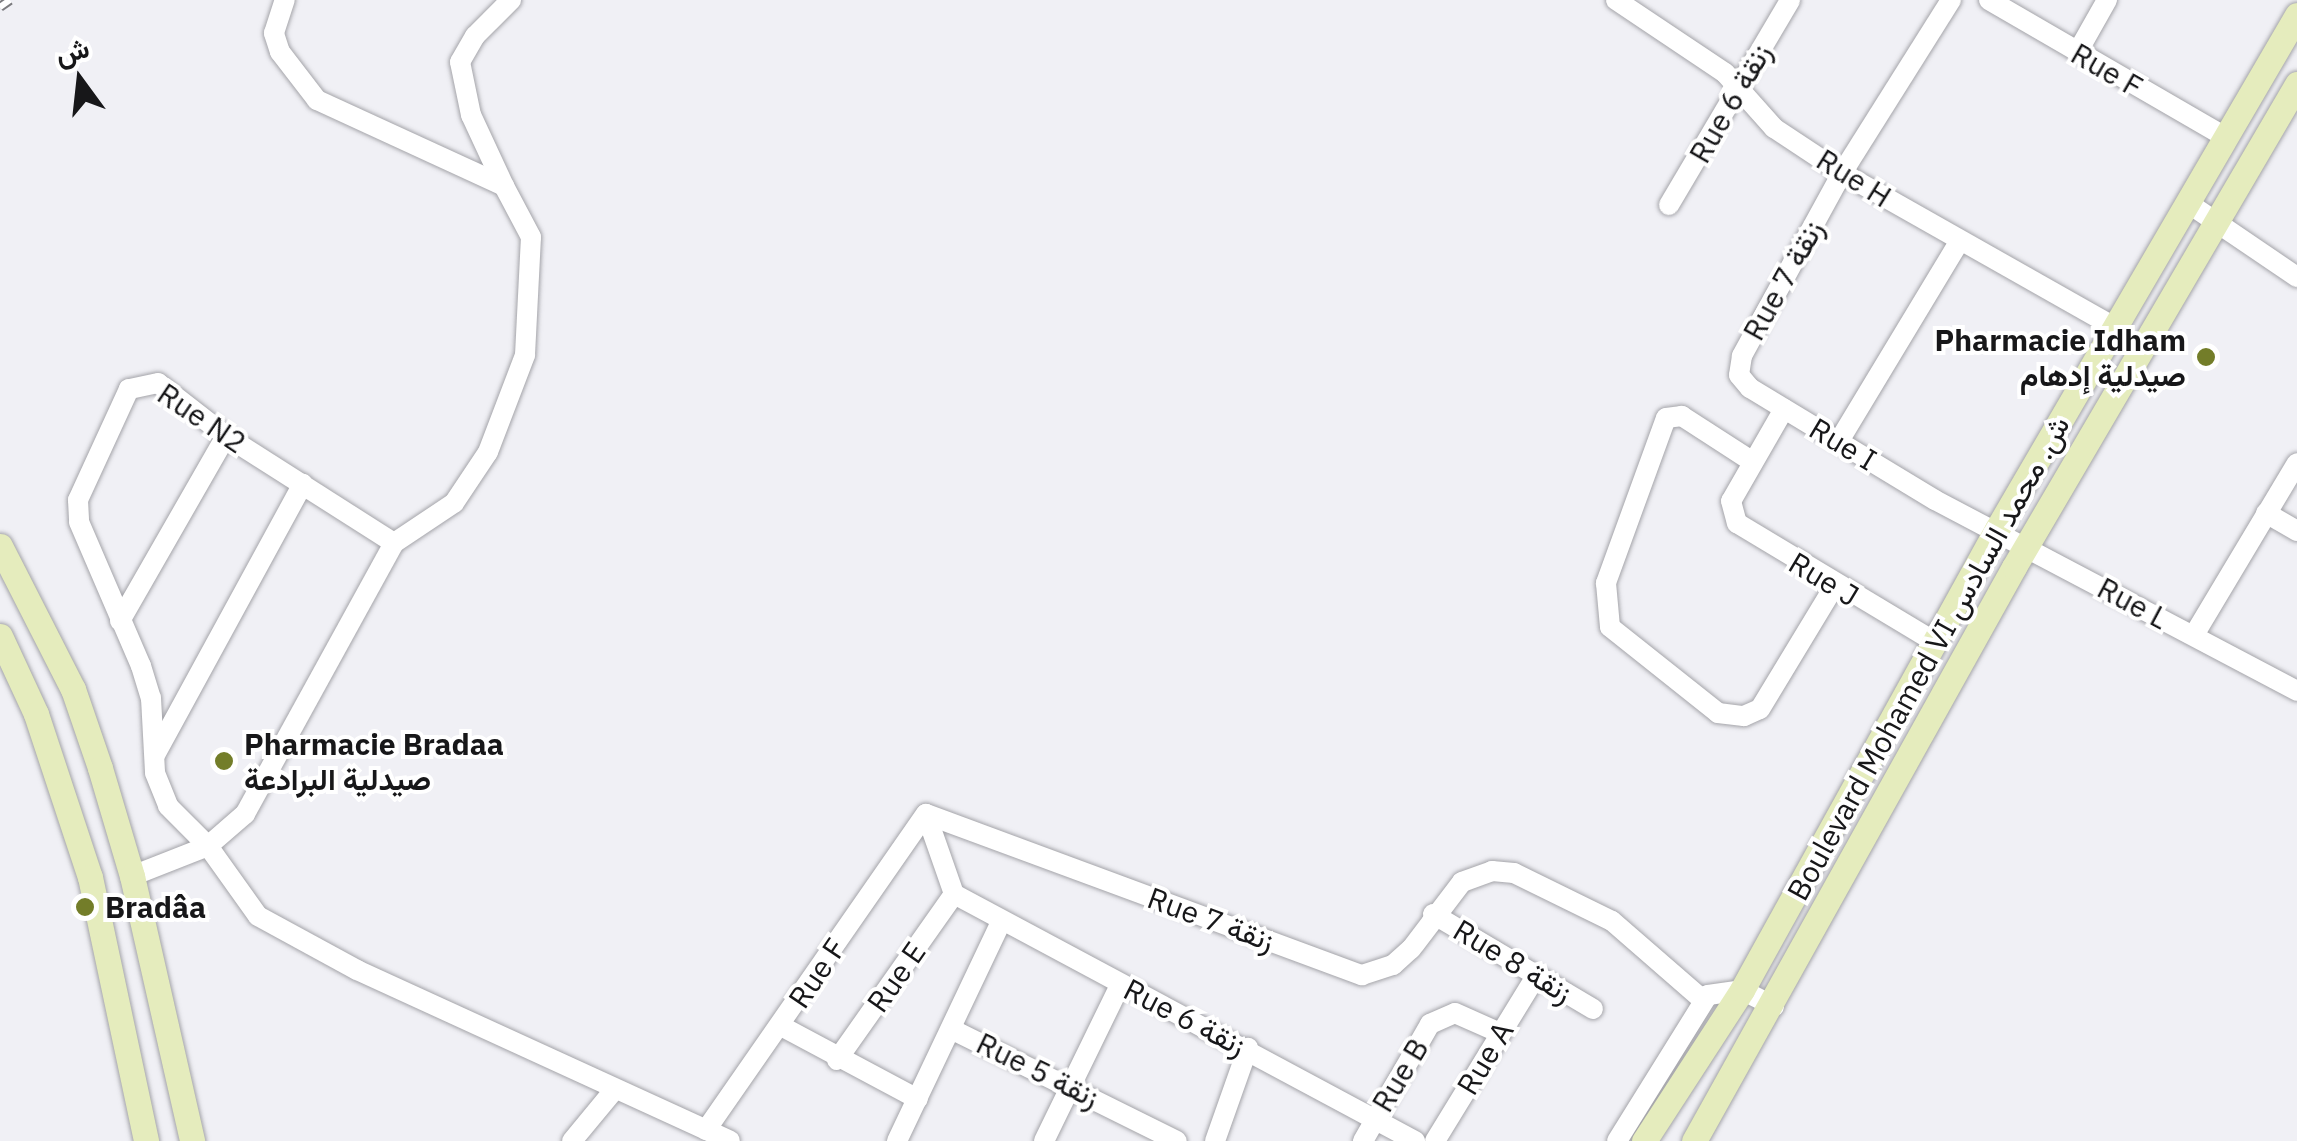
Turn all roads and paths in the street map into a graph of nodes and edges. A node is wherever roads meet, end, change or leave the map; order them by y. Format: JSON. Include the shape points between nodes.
{"nodes":[{"id":1,"x":285,"y":0,"type":"edge"},
{"id":2,"x":510,"y":0,"type":"edge"},
{"id":3,"x":1790,"y":0,"type":"edge"},
{"id":4,"x":1951,"y":0,"type":"edge"},
{"id":5,"x":1990,"y":0,"type":"edge"},
{"id":6,"x":2107,"y":0,"type":"edge"},
{"id":7,"x":1620,"y":1,"type":"edge"},
{"id":8,"x":2297,"y":15,"type":"edge"},
{"id":9,"x":2077,"y":53,"type":"junction"},
{"id":10,"x":2266,"y":66,"type":"junction"},
{"id":11,"x":2297,"y":84,"type":"edge"},
{"id":12,"x":1738,"y":89,"type":"junction"},
{"id":13,"x":2227,"y":138,"type":"junction"},
{"id":14,"x":1842,"y":173,"type":"junction"},
{"id":15,"x":504,"y":186,"type":"junction"},
{"id":16,"x":2188,"y":203,"type":"junction"},
{"id":17,"x":1669,"y":205,"type":"dead end"},
{"id":18,"x":2216,"y":223,"type":"junction"},
{"id":19,"x":1960,"y":242,"type":"junction"},
{"id":20,"x":2297,"y":277,"type":"edge"},
{"id":21,"x":2114,"y":327,"type":"junction"},
{"id":22,"x":1742,"y":356,"type":"joint"},
{"id":23,"x":1784,"y":409,"type":"junction"},
{"id":24,"x":226,"y":436,"type":"junction"},
{"id":25,"x":1839,"y":441,"type":"junction"},
{"id":26,"x":1753,"y":462,"type":"junction"},
{"id":27,"x":2297,"y":463,"type":"edge"},
{"id":28,"x":303,"y":484,"type":"junction"},
{"id":29,"x":2266,"y":513,"type":"junction"},
{"id":30,"x":1970,"y":514,"type":"joint"},
{"id":31,"x":1997,"y":529,"type":"junction"},
{"id":32,"x":2297,"y":531,"type":"edge"},
{"id":33,"x":394,"y":543,"type":"junction"},
{"id":34,"x":0,"y":546,"type":"edge"},
{"id":35,"x":2028,"y":546,"type":"junction"},
{"id":36,"x":1834,"y":587,"type":"junction"},
{"id":37,"x":120,"y":621,"type":"junction"},
{"id":38,"x":0,"y":636,"type":"edge"},
{"id":39,"x":2194,"y":636,"type":"junction"},
{"id":40,"x":1935,"y":642,"type":"junction"},
{"id":41,"x":2297,"y":691,"type":"edge"},
{"id":42,"x":154,"y":756,"type":"junction"},
{"id":43,"x":926,"y":814,"type":"junction"},
{"id":44,"x":208,"y":846,"type":"junction"},
{"id":45,"x":132,"y":876,"type":"junction"},
{"id":46,"x":954,"y":894,"type":"junction"},
{"id":47,"x":1434,"y":914,"type":"junction"},
{"id":48,"x":1001,"y":922,"type":"junction"},
{"id":49,"x":1536,"y":976,"type":"junction"},
{"id":50,"x":1120,"y":985,"type":"junction"},
{"id":51,"x":1742,"y":990,"type":"junction"},
{"id":52,"x":1703,"y":1000,"type":"junction"},
{"id":53,"x":1774,"y":1006,"type":"junction"},
{"id":54,"x":1592,"y":1009,"type":"dead end"},
{"id":55,"x":781,"y":1026,"type":"junction"},
{"id":56,"x":951,"y":1029,"type":"junction"},
{"id":57,"x":1500,"y":1033,"type":"junction"},
{"id":58,"x":1248,"y":1048,"type":"junction"},
{"id":59,"x":837,"y":1060,"type":"junction"},
{"id":60,"x":1072,"y":1084,"type":"junction"},
{"id":61,"x":615,"y":1089,"type":"junction"},
{"id":62,"x":918,"y":1099,"type":"junction"},
{"id":63,"x":1374,"y":1116,"type":"junction"},
{"id":64,"x":706,"y":1130,"type":"junction"},
{"id":65,"x":146,"y":1141,"type":"edge"},
{"id":66,"x":192,"y":1141,"type":"edge"},
{"id":67,"x":572,"y":1141,"type":"edge"},
{"id":68,"x":730,"y":1141,"type":"edge"},
{"id":69,"x":898,"y":1141,"type":"edge"},
{"id":70,"x":1044,"y":1141,"type":"edge"},
{"id":71,"x":1177,"y":1141,"type":"edge"},
{"id":72,"x":1215,"y":1141,"type":"edge"},
{"id":73,"x":1363,"y":1141,"type":"edge"},
{"id":74,"x":1416,"y":1141,"type":"edge"},
{"id":75,"x":1435,"y":1141,"type":"edge"},
{"id":76,"x":1616,"y":1141,"type":"edge"},
{"id":77,"x":1644,"y":1141,"type":"edge"},
{"id":78,"x":1694,"y":1141,"type":"edge"}],
"edges":[{"from":1,"to":15,"type":"street","via":[[274,33],[280,52],[316,100]]},
{"from":2,"to":15,"type":"street","via":[[474,36],[460,62],[471,115]]},
{"from":3,"to":12,"type":"street","name":"Rue 6 زنقة"},
{"from":4,"to":14,"type":"street","name":"Rue 7 زنقة"},
{"from":5,"to":9,"type":"street","name":"Rue F"},
{"from":6,"to":9,"type":"street"},
{"from":7,"to":12,"type":"street","name":"Rue H","via":[[1725,72]]},
{"from":8,"to":10,"type":"main road","name":"Boulevard Mohamed VI ش. محمد السادس"},
{"from":9,"to":13,"type":"street","name":"Rue F"},
{"from":10,"to":11,"type":"street"},
{"from":10,"to":13,"type":"main road","name":"Boulevard Mohamed VI ش. محمد السادس"},
{"from":11,"to":18,"type":"main road","name":"Boulevard Mohamed VI ش. محمد السادس"},
{"from":12,"to":14,"type":"street","name":"Rue H","via":[[1774,128]]},
{"from":12,"to":17,"type":"street","name":"Rue 6 زنقة"},
{"from":13,"to":16,"type":"main road","name":"Boulevard Mohamed VI ش. محمد السادس"},
{"from":14,"to":19,"type":"street","name":"Rue H"},
{"from":14,"to":22,"type":"street","name":"Rue 7 زنقة"},
{"from":15,"to":33,"type":"street","via":[[531,237],[532,276],[525,355],[509,408],[454,504]]},
{"from":16,"to":18,"type":"street"},
{"from":16,"to":21,"type":"main road","name":"Boulevard Mohamed VI ش. محمد السادس"},
{"from":18,"to":20,"type":"street"},
{"from":18,"to":35,"type":"main road","name":"Boulevard Mohamed VI ش. محمد السادس"},
{"from":19,"to":21,"type":"street","name":"Rue H"},
{"from":19,"to":25,"type":"street"},
{"from":21,"to":31,"type":"main road","name":"Boulevard Mohamed VI ش. محمد السادس"},
{"from":22,"to":23,"type":"street","name":"Rue I","via":[[1743,382]]},
{"from":23,"to":25,"type":"street","name":"Rue I"},
{"from":23,"to":26,"type":"street"},
{"from":24,"to":28,"type":"street","name":"Rue N2"},
{"from":24,"to":37,"type":"street"},
{"from":24,"to":37,"type":"street","name":"Rue N2","via":[[158,383],[129,389],[78,500],[82,540]]},
{"from":25,"to":30,"type":"street","name":"Rue I"},
{"from":26,"to":36,"type":"street","name":"Rue J","via":[[1731,501],[1744,530]]},
{"from":26,"to":36,"type":"street","via":[[1682,416],[1666,418],[1606,583],[1610,627],[1718,713],[1744,716],[1760,709]]},
{"from":27,"to":29,"type":"street"},
{"from":28,"to":33,"type":"street","name":"Rue N2"},
{"from":28,"to":42,"type":"street"},
{"from":29,"to":32,"type":"street"},
{"from":29,"to":39,"type":"street"},
{"from":30,"to":31,"type":"street","name":"Rue L"},
{"from":31,"to":35,"type":"street","name":"Rue L"},
{"from":31,"to":40,"type":"main road","name":"Boulevard Mohamed VI ش. محمد السادس"},
{"from":33,"to":44,"type":"street","via":[[261,791]]},
{"from":34,"to":45,"type":"main road","via":[[73,688]]},
{"from":35,"to":39,"type":"street","name":"Rue L"},
{"from":35,"to":53,"type":"main road","name":"Boulevard Mohamed VI ش. محمد السادس"},
{"from":36,"to":40,"type":"street","name":"Rue J"},
{"from":37,"to":42,"type":"street","name":"Rue N2","via":[[151,698]]},
{"from":38,"to":65,"type":"main road","via":[[36,714],[90,877]]},
{"from":39,"to":41,"type":"street","name":"Rue L"},
{"from":40,"to":51,"type":"main road","name":"Boulevard Mohamed VI ش. محمد السادس"},
{"from":42,"to":44,"type":"street","name":"Rue N2","via":[[168,806]]},
{"from":43,"to":46,"type":"street"},
{"from":43,"to":47,"type":"street","name":"Rue 7 زنقة","via":[[1362,974],[1393,965]]},
{"from":43,"to":55,"type":"street","name":"Rue F"},
{"from":44,"to":45,"type":"street"},
{"from":44,"to":61,"type":"street","name":"Rue N2","via":[[258,916]]},
{"from":45,"to":66,"type":"main road"},
{"from":46,"to":48,"type":"street","name":"Rue 6 زنقة"},
{"from":46,"to":59,"type":"street","name":"Rue E"},
{"from":47,"to":49,"type":"street","name":"Rue 8 زنقة"},
{"from":47,"to":52,"type":"street","name":"Rue 7 زنقة","via":[[1462,882],[1492,871],[1551,888],[1612,921]]},
{"from":48,"to":50,"type":"street","name":"Rue 6 زنقة"},
{"from":48,"to":56,"type":"street"},
{"from":49,"to":54,"type":"street","name":"Rue 8 زنقة"},
{"from":49,"to":57,"type":"street","name":"Rue A"},
{"from":50,"to":58,"type":"street","name":"Rue 6 زنقة"},
{"from":50,"to":60,"type":"street"},
{"from":51,"to":52,"type":"street","via":[[1722,988]]},
{"from":51,"to":53,"type":"street"},
{"from":51,"to":77,"type":"main road","name":"Boulevard Mohamed VI ش. محمد السادس"},
{"from":52,"to":76,"type":"street"},
{"from":53,"to":78,"type":"main road","name":"Boulevard Mohamed VI ش. محمد السادس"},
{"from":55,"to":59,"type":"street"},
{"from":55,"to":64,"type":"street","name":"Rue F"},
{"from":56,"to":60,"type":"street","name":"Rue 5 زنقة"},
{"from":56,"to":62,"type":"street"},
{"from":57,"to":63,"type":"street","name":"Rue B","via":[[1456,1013],[1442,1016]]},
{"from":57,"to":75,"type":"street","name":"Rue A"},
{"from":58,"to":63,"type":"street","name":"Rue 6 زنقة"},
{"from":58,"to":72,"type":"street"},
{"from":59,"to":62,"type":"street"},
{"from":60,"to":70,"type":"street"},
{"from":60,"to":71,"type":"street","name":"Rue 5 زنقة"},
{"from":61,"to":64,"type":"street","name":"Rue N2"},
{"from":61,"to":67,"type":"street"},
{"from":62,"to":69,"type":"street"},
{"from":63,"to":73,"type":"street","name":"Rue B"},
{"from":63,"to":74,"type":"street","name":"Rue 6 زنقة"},
{"from":64,"to":68,"type":"street","name":"Rue N2"}]}
